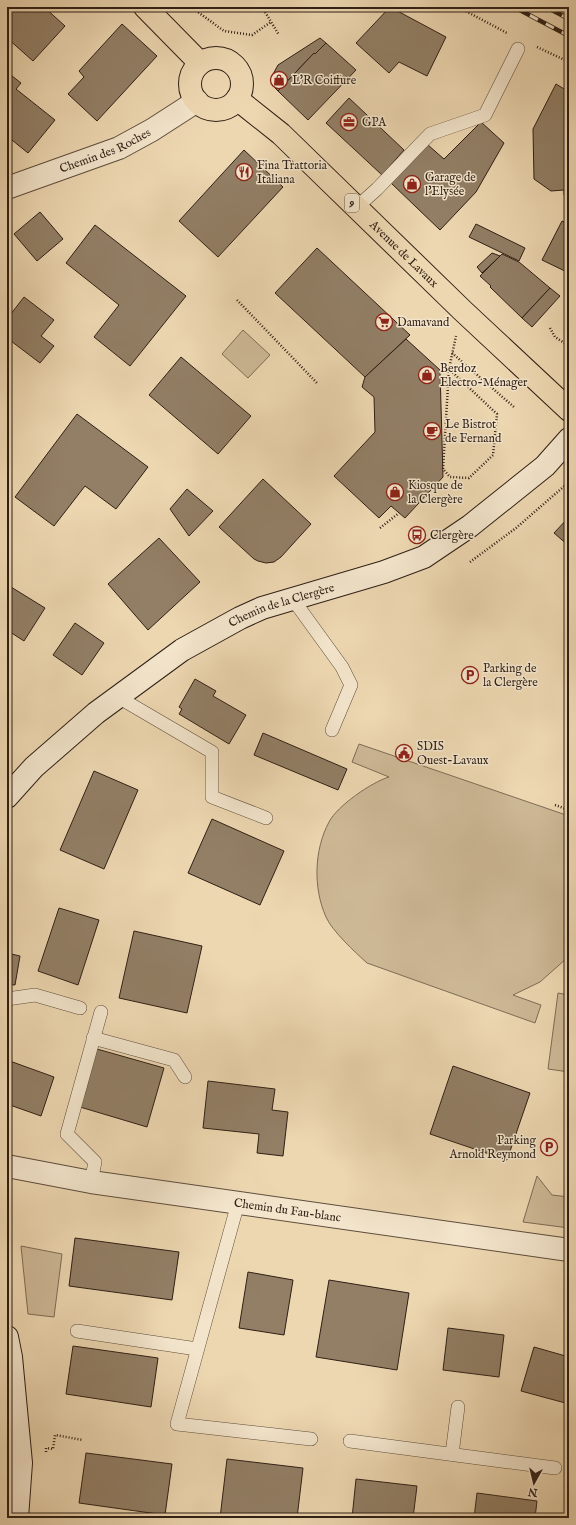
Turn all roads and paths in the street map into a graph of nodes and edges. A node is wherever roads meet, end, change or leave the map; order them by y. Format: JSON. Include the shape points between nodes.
{"nodes":[{"id":1,"x":145,"y":7,"type":"edge"},
{"id":2,"x":191,"y":7,"type":"edge"},
{"id":3,"x":262,"y":7,"type":"edge"},
{"id":4,"x":271,"y":22,"type":"junction"},
{"id":5,"x":279,"y":35,"type":"dead end"},
{"id":6,"x":518,"y":50,"type":"dead end"},
{"id":7,"x":200,"y":63,"type":"junction"},
{"id":8,"x":237,"y":99,"type":"junction"},
{"id":9,"x":197,"y":101,"type":"junction"},
{"id":10,"x":9,"y":185,"type":"edge"},
{"id":11,"x":357,"y":207,"type":"junction"},
{"id":12,"x":237,"y":300,"type":"dead end"},
{"id":13,"x":463,"y":311,"type":"junction"},
{"id":14,"x":550,"y":328,"type":"dead end"},
{"id":15,"x":569,"y":346,"type":"edge"},
{"id":16,"x":452,"y":353,"type":"junction"},
{"id":17,"x":449,"y":368,"type":"junction"},
{"id":18,"x":317,"y":384,"type":"dead end"},
{"id":19,"x":514,"y":407,"type":"dead end"},
{"id":20,"x":569,"y":410,"type":"edge"},
{"id":21,"x":569,"y":439,"type":"edge"},
{"id":22,"x":569,"y":482,"type":"edge"},
{"id":23,"x":399,"y":513,"type":"dead end"},
{"id":24,"x":380,"y":528,"type":"dead end"},
{"id":25,"x":470,"y":562,"type":"dead end"},
{"id":26,"x":292,"y":598,"type":"junction"},
{"id":27,"x":118,"y":697,"type":"junction"},
{"id":28,"x":332,"y":730,"type":"dead end"},
{"id":29,"x":7,"y":797,"type":"edge"},
{"id":30,"x":555,"y":806,"type":"dead end"},
{"id":31,"x":569,"y":810,"type":"edge"},
{"id":32,"x":266,"y":818,"type":"dead end"},
{"id":33,"x":7,"y":999,"type":"edge"},
{"id":34,"x":80,"y":1008,"type":"dead end"},
{"id":35,"x":101,"y":1012,"type":"dead end"},
{"id":36,"x":93,"y":1038,"type":"junction"},
{"id":37,"x":185,"y":1077,"type":"dead end"},
{"id":38,"x":7,"y":1166,"type":"edge"},
{"id":39,"x":91,"y":1182,"type":"junction"},
{"id":40,"x":238,"y":1203,"type":"junction"},
{"id":41,"x":569,"y":1250,"type":"edge"},
{"id":42,"x":77,"y":1331,"type":"dead end"},
{"id":43,"x":7,"y":1337,"type":"edge"},
{"id":44,"x":197,"y":1349,"type":"junction"},
{"id":45,"x":458,"y":1407,"type":"dead end"},
{"id":46,"x":311,"y":1439,"type":"dead end"},
{"id":47,"x":83,"y":1440,"type":"dead end"},
{"id":48,"x":350,"y":1442,"type":"dead end"},
{"id":49,"x":46,"y":1448,"type":"dead end"},
{"id":50,"x":452,"y":1454,"type":"junction"},
{"id":51,"x":555,"y":1468,"type":"dead end"},
{"id":52,"x":17,"y":1518,"type":"edge"}],
"edges":[{"from":1,"to":7,"type":"main road"},
{"from":2,"to":4,"type":"path","via":[[224,31],[252,35]]},
{"from":3,"to":4,"type":"path"},
{"from":4,"to":5,"type":"path"},
{"from":6,"to":11,"type":"lane","via":[[485,115],[430,134]]},
{"from":7,"to":8,"type":"main road","via":[[216,58],[232,63],[242,77]]},
{"from":7,"to":9,"type":"main road","via":[[194,70],[190,86]]},
{"from":8,"to":9,"type":"main road","via":[[220,109],[212,109]]},
{"from":8,"to":11,"type":"main road","name":"Avenue de Lavaux","number":"9","via":[[281,134]]},
{"from":9,"to":10,"type":"street","name":"Chemin des Roches","via":[[119,148]]},
{"from":11,"to":13,"type":"main road","name":"Avenue de Lavaux","number":"9"},
{"from":12,"to":18,"type":"path"},
{"from":13,"to":16,"type":"path"},
{"from":13,"to":20,"type":"main road","name":"Avenue de Lavaux","number":"9"},
{"from":14,"to":15,"type":"path","via":[[555,337]]},
{"from":16,"to":17,"type":"path"},
{"from":16,"to":19,"type":"path"},
{"from":17,"to":17,"type":"path","via":[[443,469],[450,477],[470,478],[493,455],[497,414]]},
{"from":21,"to":26,"type":"street","name":"Chemin de la Clergère","via":[[545,466],[470,526],[424,557],[384,572]]},
{"from":22,"to":25,"type":"path","via":[[516,528]]},
{"from":23,"to":24,"type":"path"},
{"from":26,"to":27,"type":"street","name":"Chemin de la Clergère","via":[[240,618],[182,650]]},
{"from":26,"to":28,"type":"lane","via":[[342,666],[351,685]]},
{"from":27,"to":29,"type":"street","name":"Chemin de la Clergère","via":[[34,767]]},
{"from":27,"to":32,"type":"lane","via":[[212,752],[212,797]]},
{"from":30,"to":31,"type":"path"},
{"from":33,"to":34,"type":"lane","via":[[35,995]]},
{"from":35,"to":36,"type":"lane"},
{"from":36,"to":37,"type":"lane","via":[[174,1060]]},
{"from":36,"to":39,"type":"lane","via":[[67,1134],[95,1162]]},
{"from":38,"to":39,"type":"street","name":"Chemin du Fau-blanc"},
{"from":39,"to":40,"type":"street","name":"Chemin du Fau-blanc"},
{"from":40,"to":41,"type":"street","name":"Chemin du Fau-blanc"},
{"from":40,"to":44,"type":"lane"},
{"from":42,"to":44,"type":"lane"},
{"from":43,"to":52,"type":"street","via":[[21,1463]]},
{"from":44,"to":46,"type":"lane","via":[[177,1424]]},
{"from":45,"to":50,"type":"lane"},
{"from":47,"to":49,"type":"path","via":[[55,1435],[53,1449]]},
{"from":48,"to":50,"type":"lane"},
{"from":50,"to":51,"type":"lane"}]}
